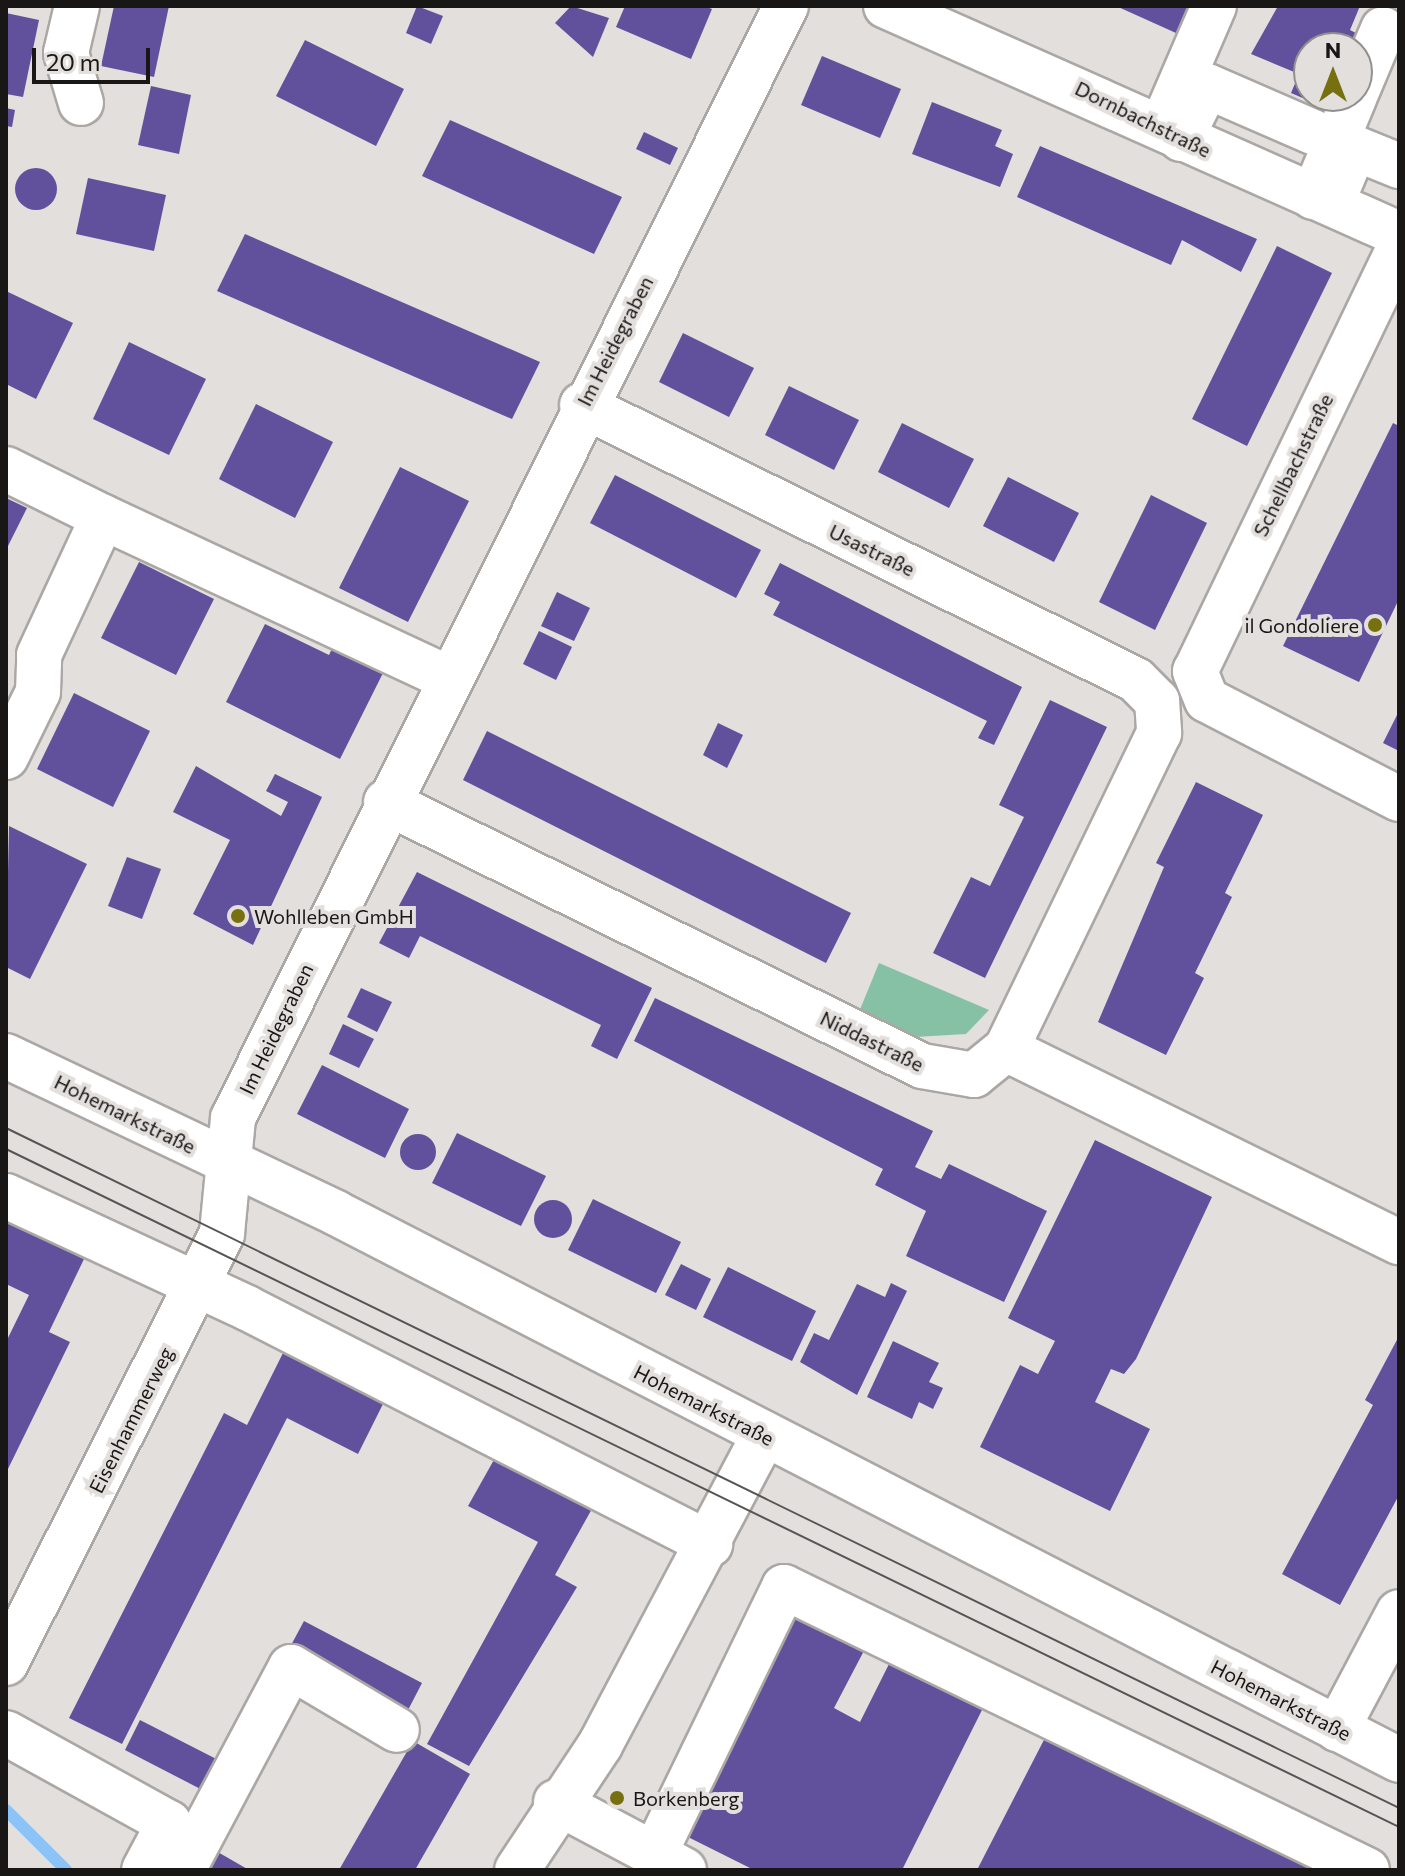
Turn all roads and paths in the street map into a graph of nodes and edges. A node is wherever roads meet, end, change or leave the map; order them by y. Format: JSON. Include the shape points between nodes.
{"nodes":[{"id":1,"x":77,"y":6,"type":"edge"},
{"id":2,"x":786,"y":6,"type":"edge"},
{"id":3,"x":886,"y":6,"type":"edge"},
{"id":4,"x":1214,"y":6,"type":"edge"},
{"id":5,"x":1243,"y":6,"type":"edge"},
{"id":6,"x":1383,"y":29,"type":"dead end"},
{"id":7,"x":1373,"y":53,"type":"edge"},
{"id":8,"x":1207,"y":86,"type":"junction"},
{"id":9,"x":81,"y":103,"type":"dead end"},
{"id":10,"x":1350,"y":112,"type":"edge"},
{"id":11,"x":1313,"y":132,"type":"dead end"},
{"id":12,"x":1171,"y":134,"type":"junction"},
{"id":13,"x":1399,"y":166,"type":"edge"},
{"id":14,"x":1322,"y":201,"type":"junction"},
{"id":15,"x":1399,"y":234,"type":"edge"},
{"id":16,"x":1399,"y":248,"type":"edge"},
{"id":17,"x":582,"y":405,"type":"junction"},
{"id":18,"x":6,"y":469,"type":"edge"},
{"id":19,"x":103,"y":517,"type":"junction"},
{"id":20,"x":338,"y":602,"type":"dead end"},
{"id":21,"x":453,"y":669,"type":"junction"},
{"id":22,"x":6,"y":757,"type":"edge"},
{"id":23,"x":1399,"y":799,"type":"edge"},
{"id":24,"x":386,"y":802,"type":"junction"},
{"id":25,"x":1006,"y":1049,"type":"junction"},
{"id":26,"x":6,"y":1056,"type":"edge"},
{"id":27,"x":233,"y":1169,"type":"junction"},
{"id":28,"x":6,"y":1196,"type":"edge"},
{"id":29,"x":1399,"y":1242,"type":"edge"},
{"id":30,"x":199,"y":1287,"type":"junction"},
{"id":31,"x":764,"y":1435,"type":"junction"},
{"id":32,"x":710,"y":1544,"type":"junction"},
{"id":33,"x":1399,"y":1612,"type":"edge"},
{"id":34,"x":6,"y":1663,"type":"edge"},
{"id":35,"x":1337,"y":1729,"type":"junction"},
{"id":36,"x":397,"y":1730,"type":"dead end"},
{"id":37,"x":6,"y":1733,"type":"edge"},
{"id":38,"x":1399,"y":1760,"type":"edge"},
{"id":39,"x":556,"y":1802,"type":"junction"},
{"id":40,"x":669,"y":1862,"type":"edge"},
{"id":41,"x":144,"y":1870,"type":"edge"},
{"id":42,"x":183,"y":1870,"type":"edge"},
{"id":43,"x":517,"y":1870,"type":"edge"},
{"id":44,"x":1367,"y":1870,"type":"edge"}],
"edges":[{"from":1,"to":9,"type":"street","via":[[66,53]]},
{"from":2,"to":17,"type":"street","name":"Im Heidegraben"},
{"from":3,"to":12,"type":"street","name":"Dornbachstraße"},
{"from":4,"to":12,"type":"street"},
{"from":5,"to":8,"type":"street"},
{"from":6,"to":7,"type":"street"},
{"from":8,"to":11,"type":"street"},
{"from":8,"to":12,"type":"street"},
{"from":10,"to":14,"type":"street"},
{"from":12,"to":14,"type":"street","name":"Dornbachstraße"},
{"from":13,"to":14,"type":"street","via":[[1355,148]]},
{"from":14,"to":15,"type":"street","name":"Dornbachstraße"},
{"from":16,"to":23,"type":"street","name":"Schellbachstraße","via":[[1201,651],[1198,684],[1207,700]]},
{"from":17,"to":21,"type":"street","name":"Im Heidegraben"},
{"from":17,"to":25,"type":"street","name":"Usastraße","via":[[1136,680],[1157,701],[1159,733]]},
{"from":18,"to":19,"type":"street"},
{"from":19,"to":21,"type":"street"},
{"from":19,"to":22,"type":"street","via":[[39,655],[38,692]]},
{"from":20,"to":21,"type":"street"},
{"from":21,"to":24,"type":"street","name":"Im Heidegraben"},
{"from":24,"to":25,"type":"street","name":"Niddastraße","via":[[922,1066],[974,1075]]},
{"from":24,"to":27,"type":"street","name":"Im Heidegraben","via":[[233,1118]]},
{"from":25,"to":29,"type":"street"},
{"from":26,"to":27,"type":"street","name":"Hohemarkstraße"},
{"from":27,"to":30,"type":"street","name":"Eisenhammerweg","via":[[229,1215]]},
{"from":27,"to":31,"type":"street","name":"Hohemarkstraße","via":[[336,1213]]},
{"from":28,"to":30,"type":"street"},
{"from":30,"to":32,"type":"street"},
{"from":30,"to":34,"type":"street","name":"Eisenhammerweg"},
{"from":31,"to":32,"type":"street"},
{"from":31,"to":35,"type":"street","name":"Hohemarkstraße"},
{"from":32,"to":39,"type":"street","via":[[600,1745]]},
{"from":33,"to":35,"type":"street"},
{"from":35,"to":38,"type":"street","name":"Hohemarkstraße"},
{"from":36,"to":42,"type":"street","via":[[291,1667]]},
{"from":37,"to":41,"type":"street","via":[[169,1823]]},
{"from":39,"to":40,"type":"street"},
{"from":39,"to":43,"type":"street"},
{"from":40,"to":44,"type":"street","via":[[784,1587]]}]}
